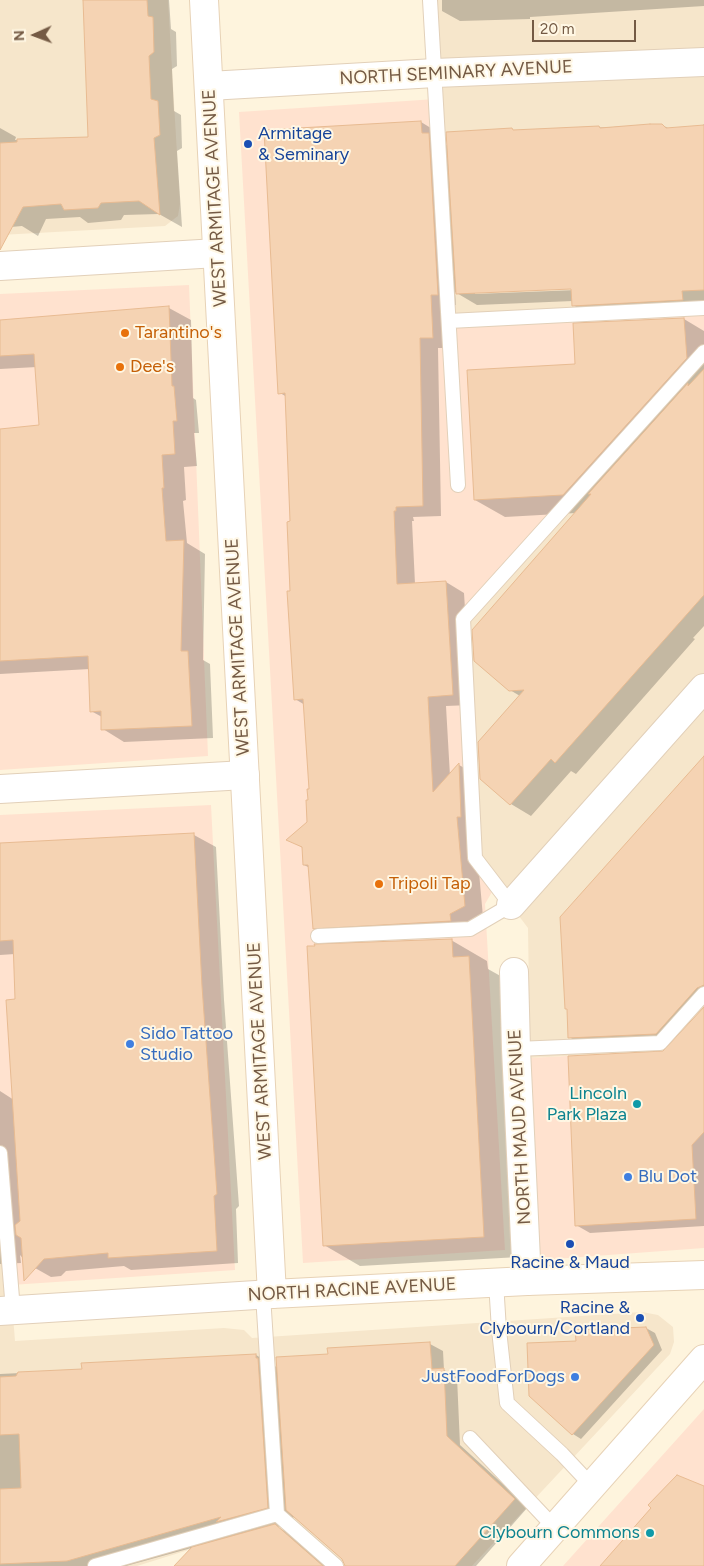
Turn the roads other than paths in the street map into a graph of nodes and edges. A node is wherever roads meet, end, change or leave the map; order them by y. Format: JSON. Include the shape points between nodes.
{"nodes":[{"id":1,"x":204,"y":0,"type":"edge"},
{"id":2,"x":430,"y":0,"type":"edge"},
{"id":3,"x":704,"y":62,"type":"edge"},
{"id":4,"x":435,"y":73,"type":"junction"},
{"id":5,"x":209,"y":86,"type":"junction"},
{"id":6,"x":218,"y":252,"type":"junction"},
{"id":7,"x":0,"y":266,"type":"edge"},
{"id":8,"x":704,"y":308,"type":"edge"},
{"id":9,"x":449,"y":321,"type":"junction"},
{"id":10,"x":704,"y":352,"type":"edge"},
{"id":11,"x":458,"y":485,"type":"dead end"},
{"id":12,"x":704,"y":688,"type":"edge"},
{"id":13,"x":245,"y":774,"type":"junction"},
{"id":14,"x":0,"y":789,"type":"edge"},
{"id":15,"x":511,"y":905,"type":"junction"},
{"id":16,"x":318,"y":936,"type":"dead end"},
{"id":17,"x":514,"y":972,"type":"dead end"},
{"id":18,"x":704,"y":994,"type":"edge"},
{"id":19,"x":516,"y":1050,"type":"junction"},
{"id":20,"x":0,"y":1153,"type":"edge"},
{"id":21,"x":704,"y":1275,"type":"edge"},
{"id":22,"x":527,"y":1281,"type":"junction"},
{"id":23,"x":496,"y":1282,"type":"junction"},
{"id":24,"x":268,"y":1294,"type":"junction"},
{"id":25,"x":6,"y":1311,"type":"edge"},
{"id":26,"x":704,"y":1359,"type":"edge"},
{"id":27,"x":470,"y":1438,"type":"dead end"},
{"id":28,"x":592,"y":1486,"type":"junction"},
{"id":29,"x":277,"y":1514,"type":"junction"},
{"id":30,"x":555,"y":1528,"type":"junction"},
{"id":31,"x":95,"y":1566,"type":"edge"},
{"id":32,"x":336,"y":1566,"type":"edge"},
{"id":33,"x":520,"y":1566,"type":"edge"}],
"edges":[{"from":1,"to":5,"type":"main road","name":"WEST ARMITAGE AVENUE"},
{"from":2,"to":4,"type":"lane"},
{"from":3,"to":4,"type":"main road","name":"NORTH SEMINARY AVENUE"},
{"from":4,"to":5,"type":"main road","name":"NORTH SEMINARY AVENUE"},
{"from":4,"to":9,"type":"lane"},
{"from":5,"to":6,"type":"main road","name":"WEST ARMITAGE AVENUE"},
{"from":6,"to":7,"type":"main road"},
{"from":6,"to":13,"type":"main road","name":"WEST ARMITAGE AVENUE"},
{"from":8,"to":9,"type":"lane"},
{"from":9,"to":11,"type":"lane"},
{"from":10,"to":15,"type":"lane","via":[[463,618],[475,858]]},
{"from":12,"to":15,"type":"main road"},
{"from":13,"to":14,"type":"main road"},
{"from":13,"to":24,"type":"main road","name":"WEST ARMITAGE AVENUE"},
{"from":15,"to":16,"type":"lane","via":[[470,929]]},
{"from":17,"to":19,"type":"main road","name":"NORTH MAUD AVENUE"},
{"from":18,"to":19,"type":"lane","via":[[660,1043]]},
{"from":19,"to":22,"type":"main road","name":"NORTH MAUD AVENUE"},
{"from":20,"to":25,"type":"lane"},
{"from":21,"to":22,"type":"main road","name":"NORTH RACINE AVENUE"},
{"from":22,"to":23,"type":"main road","name":"NORTH RACINE AVENUE"},
{"from":23,"to":24,"type":"main road","name":"NORTH RACINE AVENUE"},
{"from":23,"to":28,"type":"lane","via":[[507,1403]]},
{"from":24,"to":25,"type":"main road","name":"NORTH RACINE AVENUE"},
{"from":24,"to":29,"type":"lane"},
{"from":26,"to":28,"type":"main road"},
{"from":27,"to":30,"type":"lane"},
{"from":28,"to":30,"type":"main road"},
{"from":29,"to":31,"type":"lane"},
{"from":29,"to":32,"type":"lane"},
{"from":30,"to":33,"type":"main road"}]}
